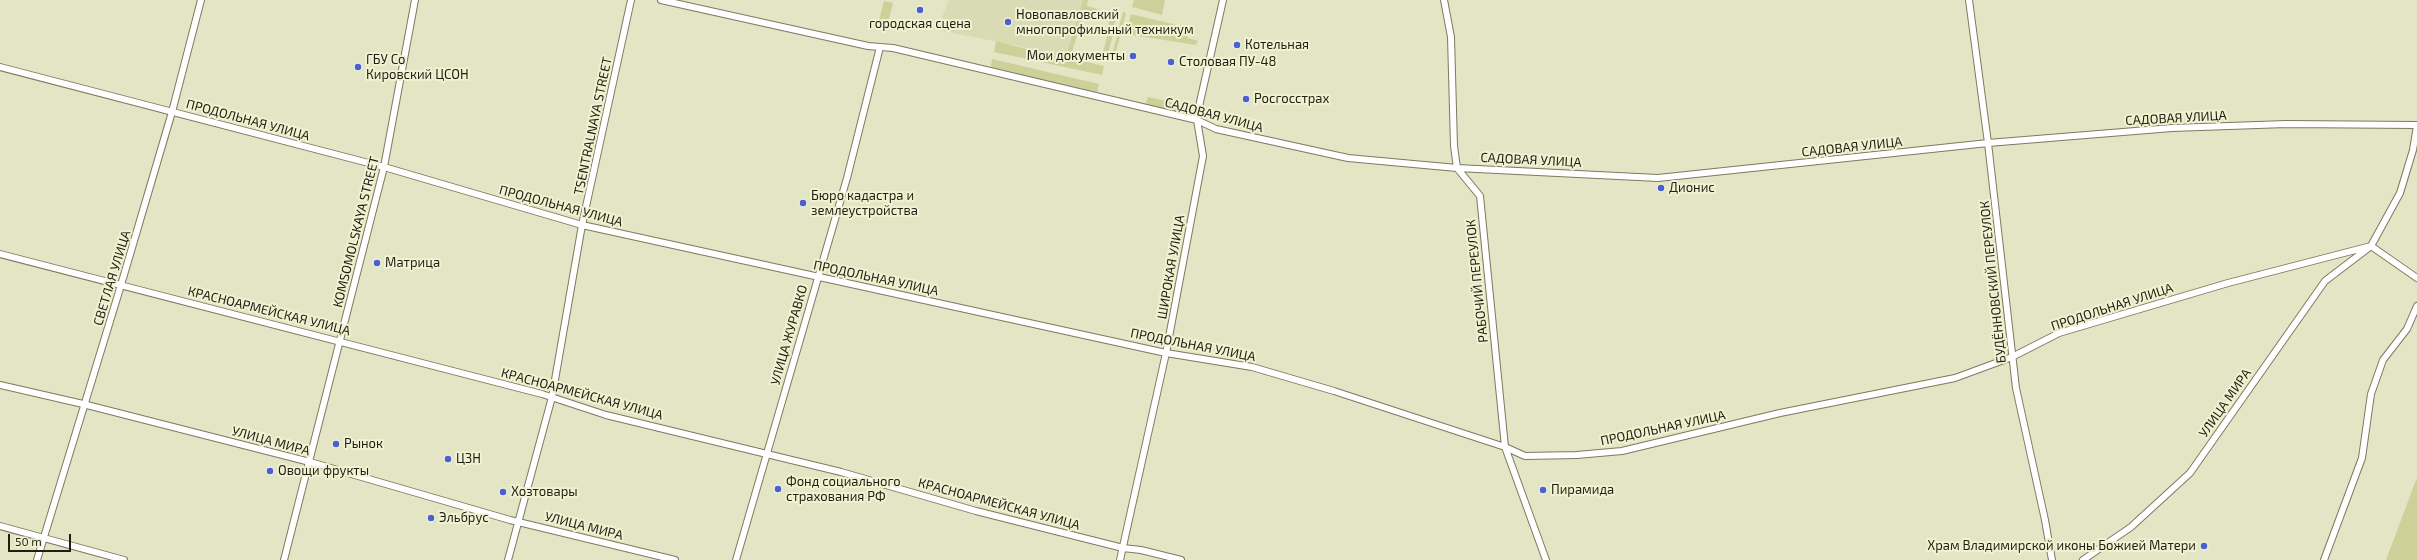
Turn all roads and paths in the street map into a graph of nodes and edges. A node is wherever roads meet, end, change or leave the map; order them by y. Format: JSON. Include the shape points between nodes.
{"nodes":[{"id":1,"x":201,"y":0,"type":"edge"},
{"id":2,"x":415,"y":0,"type":"edge"},
{"id":3,"x":631,"y":0,"type":"edge"},
{"id":4,"x":661,"y":0,"type":"edge"},
{"id":5,"x":1223,"y":0,"type":"edge"},
{"id":6,"x":1444,"y":0,"type":"edge"},
{"id":7,"x":1970,"y":0,"type":"edge"},
{"id":8,"x":880,"y":47,"type":"junction"},
{"id":9,"x":0,"y":67,"type":"edge"},
{"id":10,"x":172,"y":112,"type":"junction"},
{"id":11,"x":1198,"y":120,"type":"junction"},
{"id":12,"x":2417,"y":126,"type":"edge"},
{"id":13,"x":1988,"y":144,"type":"junction"},
{"id":14,"x":384,"y":167,"type":"junction"},
{"id":15,"x":1458,"y":168,"type":"junction"},
{"id":16,"x":582,"y":225,"type":"junction"},
{"id":17,"x":2371,"y":246,"type":"junction"},
{"id":18,"x":0,"y":254,"type":"edge"},
{"id":19,"x":818,"y":276,"type":"junction"},
{"id":20,"x":2417,"y":278,"type":"edge"},
{"id":21,"x":122,"y":285,"type":"junction"},
{"id":22,"x":2417,"y":306,"type":"edge"},
{"id":23,"x":340,"y":340,"type":"junction"},
{"id":24,"x":1166,"y":353,"type":"junction"},
{"id":25,"x":2012,"y":357,"type":"junction"},
{"id":26,"x":0,"y":385,"type":"edge"},
{"id":27,"x":552,"y":396,"type":"junction"},
{"id":28,"x":83,"y":404,"type":"junction"},
{"id":29,"x":1505,"y":447,"type":"junction"},
{"id":30,"x":766,"y":454,"type":"junction"},
{"id":31,"x":310,"y":462,"type":"junction"},
{"id":32,"x":519,"y":522,"type":"junction"},
{"id":33,"x":0,"y":526,"type":"edge"},
{"id":34,"x":43,"y":538,"type":"junction"},
{"id":35,"x":1123,"y":548,"type":"junction"},
{"id":36,"x":37,"y":560,"type":"edge"},
{"id":37,"x":124,"y":560,"type":"edge"},
{"id":38,"x":284,"y":560,"type":"edge"},
{"id":39,"x":508,"y":560,"type":"edge"},
{"id":40,"x":675,"y":560,"type":"edge"},
{"id":41,"x":736,"y":560,"type":"edge"},
{"id":42,"x":1120,"y":560,"type":"edge"},
{"id":43,"x":1181,"y":560,"type":"edge"},
{"id":44,"x":1546,"y":560,"type":"edge"},
{"id":45,"x":2052,"y":560,"type":"edge"},
{"id":46,"x":2083,"y":560,"type":"edge"},
{"id":47,"x":2324,"y":560,"type":"edge"}],
"edges":[{"from":1,"to":10,"type":"street","name":"СВЕТЛАЯ УЛИЦА"},
{"from":2,"to":14,"type":"street","name":"KOMSOMOLSKAYA STREET"},
{"from":3,"to":16,"type":"street","name":"TSENTRALNAYA STREET"},
{"from":4,"to":8,"type":"street","name":"САДОВАЯ УЛИЦА"},
{"from":5,"to":11,"type":"street","name":"ШИРОКАЯ УЛИЦА"},
{"from":6,"to":15,"type":"street","name":"РАБОЧИЙ ПЕРЕУЛОК","via":[[1451,37],[1454,146]]},
{"from":7,"to":13,"type":"street","name":"БУДЁННОВСКИЙ ПЕРЕУЛОК"},
{"from":8,"to":11,"type":"street","name":"САДОВАЯ УЛИЦА"},
{"from":8,"to":19,"type":"street","name":"УЛИЦА ЖУРАВКО"},
{"from":9,"to":10,"type":"street","name":"ПРОДОЛЬНАЯ УЛИЦА"},
{"from":10,"to":14,"type":"street","name":"ПРОДОЛЬНАЯ УЛИЦА"},
{"from":10,"to":21,"type":"street","name":"СВЕТЛАЯ УЛИЦА"},
{"from":11,"to":15,"type":"street","name":"САДОВАЯ УЛИЦА","via":[[1216,129],[1348,158]]},
{"from":11,"to":24,"type":"street","name":"ШИРОКАЯ УЛИЦА","via":[[1203,156]]},
{"from":12,"to":13,"type":"street","name":"САДОВАЯ УЛИЦА","via":[[2286,124],[2172,128]]},
{"from":12,"to":17,"type":"street","via":[[2413,150],[2400,193]]},
{"from":13,"to":15,"type":"street","name":"САДОВАЯ УЛИЦА","via":[[1658,178]]},
{"from":13,"to":25,"type":"street","name":"БУДЁННОВСКИЙ ПЕРЕУЛОК"},
{"from":14,"to":16,"type":"street","name":"ПРОДОЛЬНАЯ УЛИЦА"},
{"from":14,"to":23,"type":"street","name":"KOMSOMOLSKAYA STREET"},
{"from":15,"to":29,"type":"street","name":"РАБОЧИЙ ПЕРЕУЛОК","via":[[1480,196]]},
{"from":16,"to":19,"type":"street","name":"ПРОДОЛЬНАЯ УЛИЦА"},
{"from":16,"to":27,"type":"street","name":"TSENTRALNAYA STREET"},
{"from":17,"to":20,"type":"street"},
{"from":17,"to":25,"type":"street","name":"ПРОДОЛЬНАЯ УЛИЦА","via":[[2228,283],[2059,333]]},
{"from":17,"to":46,"type":"street","name":"УЛИЦА МИРА","via":[[2325,281],[2190,473],[2131,527]]},
{"from":18,"to":21,"type":"street","name":"КРАСНОАРМЕЙСКАЯ УЛИЦА"},
{"from":19,"to":24,"type":"street","name":"ПРОДОЛЬНАЯ УЛИЦА"},
{"from":19,"to":30,"type":"street","name":"УЛИЦА ЖУРАВКО"},
{"from":21,"to":23,"type":"street","name":"КРАСНОАРМЕЙСКАЯ УЛИЦА"},
{"from":21,"to":28,"type":"street","name":"СВЕТЛАЯ УЛИЦА"},
{"from":22,"to":47,"type":"street","via":[[2407,329],[2383,360],[2371,394],[2362,458]]},
{"from":23,"to":27,"type":"street","name":"КРАСНОАРМЕЙСКАЯ УЛИЦА"},
{"from":23,"to":31,"type":"street","name":"KOMSOMOLSKAYA STREET"},
{"from":24,"to":29,"type":"street","name":"ПРОДОЛЬНАЯ УЛИЦА","via":[[1252,367]]},
{"from":24,"to":35,"type":"street","name":"ШИРОКАЯ УЛИЦА"},
{"from":25,"to":29,"type":"street","name":"ПРОДОЛЬНАЯ УЛИЦА","via":[[1956,378],[1780,413],[1622,451],[1525,456]]},
{"from":25,"to":45,"type":"street","name":"БУДЁННОВСКИЙ ПЕРЕУЛОК","via":[[2016,388]]},
{"from":26,"to":28,"type":"street","name":"УЛИЦА МИРА"},
{"from":27,"to":30,"type":"street","name":"КРАСНОАРМЕЙСКАЯ УЛИЦА","via":[[606,415]]},
{"from":27,"to":32,"type":"street","name":"TSENTRALNAYA STREET"},
{"from":28,"to":31,"type":"street","name":"УЛИЦА МИРА"},
{"from":28,"to":34,"type":"street","name":"СВЕТЛАЯ УЛИЦА"},
{"from":29,"to":44,"type":"street","name":"РАБОЧИЙ ПЕРЕУЛОК"},
{"from":30,"to":35,"type":"street","name":"КРАСНОАРМЕЙСКАЯ УЛИЦА"},
{"from":30,"to":41,"type":"street","name":"УЛИЦА ЖУРАВКО"},
{"from":31,"to":32,"type":"street","name":"УЛИЦА МИРА"},
{"from":31,"to":38,"type":"street","name":"KOMSOMOLSKAYA STREET"},
{"from":32,"to":39,"type":"street","name":"TSENTRALNAYA STREET"},
{"from":32,"to":40,"type":"street","name":"УЛИЦА МИРА"},
{"from":33,"to":34,"type":"street"},
{"from":34,"to":36,"type":"street","name":"СВЕТЛАЯ УЛИЦА"},
{"from":34,"to":37,"type":"street"},
{"from":35,"to":42,"type":"street","name":"ШИРОКАЯ УЛИЦА"},
{"from":35,"to":43,"type":"street","name":"КРАСНОАРМЕЙСКАЯ УЛИЦА"}]}
